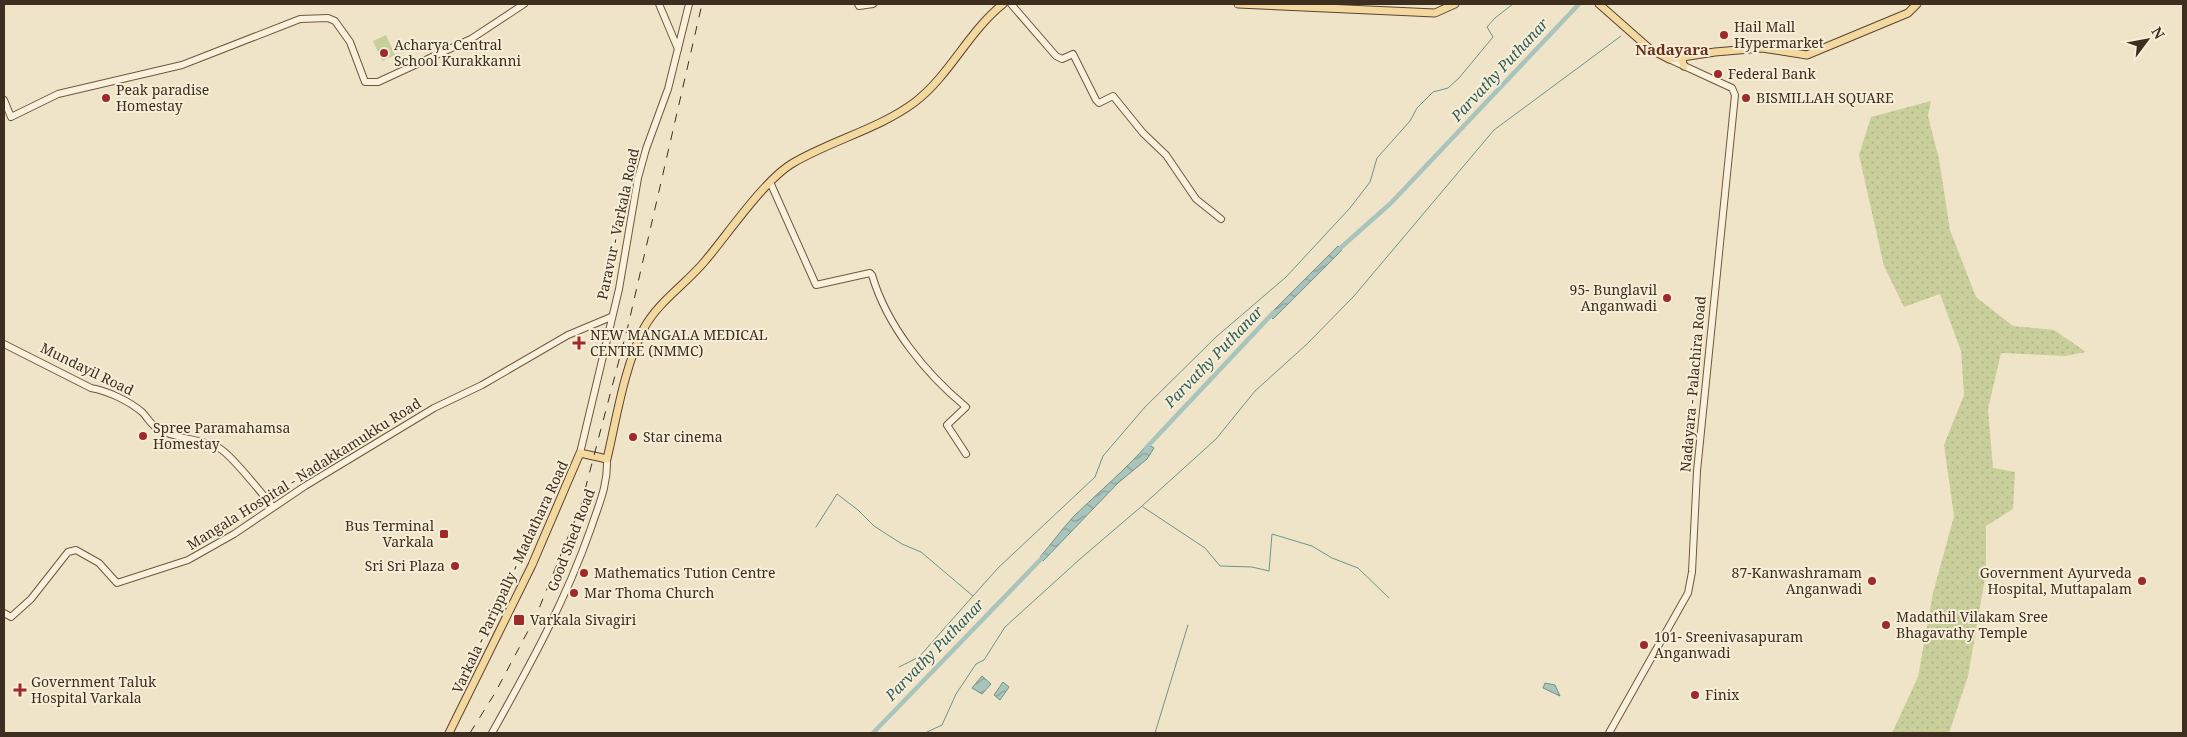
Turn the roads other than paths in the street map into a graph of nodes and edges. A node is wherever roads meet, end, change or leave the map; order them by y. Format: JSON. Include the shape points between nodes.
{"nodes":[{"id":1,"x":524,"y":4,"type":"edge"},
{"id":2,"x":659,"y":4,"type":"edge"},
{"id":3,"x":689,"y":4,"type":"edge"},
{"id":4,"x":858,"y":4,"type":"edge"},
{"id":5,"x":872,"y":4,"type":"edge"},
{"id":6,"x":1003,"y":4,"type":"edge"},
{"id":7,"x":1011,"y":4,"type":"edge"},
{"id":8,"x":1238,"y":4,"type":"edge"},
{"id":9,"x":1456,"y":4,"type":"edge"},
{"id":10,"x":1599,"y":4,"type":"edge"},
{"id":11,"x":1917,"y":4,"type":"edge"},
{"id":12,"x":678,"y":49,"type":"junction"},
{"id":13,"x":1684,"y":57,"type":"junction"},
{"id":14,"x":1669,"y":59,"type":"junction"},
{"id":15,"x":1684,"y":66,"type":"junction"},
{"id":16,"x":4,"y":100,"type":"edge"},
{"id":17,"x":770,"y":182,"type":"junction"},
{"id":18,"x":1221,"y":219,"type":"dead end"},
{"id":19,"x":611,"y":317,"type":"junction"},
{"id":20,"x":4,"y":344,"type":"edge"},
{"id":21,"x":580,"y":453,"type":"junction"},
{"id":22,"x":966,"y":454,"type":"dead end"},
{"id":23,"x":607,"y":459,"type":"junction"},
{"id":24,"x":273,"y":507,"type":"junction"},
{"id":25,"x":4,"y":613,"type":"edge"},
{"id":26,"x":449,"y":733,"type":"edge"},
{"id":27,"x":492,"y":733,"type":"edge"},
{"id":28,"x":1609,"y":733,"type":"edge"}],
"edges":[{"from":1,"to":16,"type":"main road","via":[[471,39],[378,82],[365,82],[350,42],[335,21],[328,18],[300,19],[182,65],[58,94],[11,117]]},
{"from":2,"to":12,"type":"main road"},
{"from":3,"to":12,"type":"main road","name":"Paravur - Varkala Road"},
{"from":4,"to":5,"type":"main road"},
{"from":6,"to":17,"type":"main road","via":[[982,23],[943,74],[915,101],[890,118],[793,163]]},
{"from":7,"to":18,"type":"main road","via":[[1056,56],[1062,59],[1073,54],[1096,100],[1099,103],[1113,96],[1142,133],[1166,155],[1196,199]]},
{"from":8,"to":9,"type":"main road","via":[[1435,13]]},
{"from":10,"to":14,"type":"main road","via":[[1650,49]]},
{"from":11,"to":13,"type":"main road","via":[[1908,13],[1808,54],[1762,48]]},
{"from":12,"to":19,"type":"main road","name":"Paravur - Varkala Road","via":[[668,90],[646,149]]},
{"from":13,"to":14,"type":"main road"},
{"from":13,"to":15,"type":"main road"},
{"from":14,"to":15,"type":"main road","name":"Nadayara - Palachira Road"},
{"from":15,"to":28,"type":"main road","name":"Nadayara - Palachira Road","via":[[1732,88],[1735,94],[1698,461],[1692,572],[1688,593]]},
{"from":17,"to":22,"type":"main road","via":[[816,284],[872,275],[879,298],[912,349],[936,379],[966,407],[947,425]]},
{"from":17,"to":23,"type":"main road","via":[[705,262],[657,309],[644,328],[624,384]]},
{"from":19,"to":21,"type":"main road","name":"Paravur - Varkala Road"},
{"from":19,"to":24,"type":"main road","name":"Mangala Hospital - Nadakkamukku Road","via":[[568,335],[482,385],[434,408]]},
{"from":20,"to":24,"type":"main road","name":"Mundayil Road","via":[[134,406],[149,423],[172,436],[220,448]]},
{"from":21,"to":23,"type":"main road","name":"Varkala - Parippally - Madathara Road"},
{"from":21,"to":26,"type":"main road","name":"Varkala - Parippally - Madathara Road","via":[[532,565]]},
{"from":23,"to":27,"type":"main road","name":"Good Shed Road","via":[[607,480],[580,559],[544,637]]},
{"from":24,"to":25,"type":"main road","name":"Mangala Hospital - Nadakkamukku Road","via":[[188,560],[116,582],[98,563],[76,550],[68,552],[31,599],[11,618]]}]}
